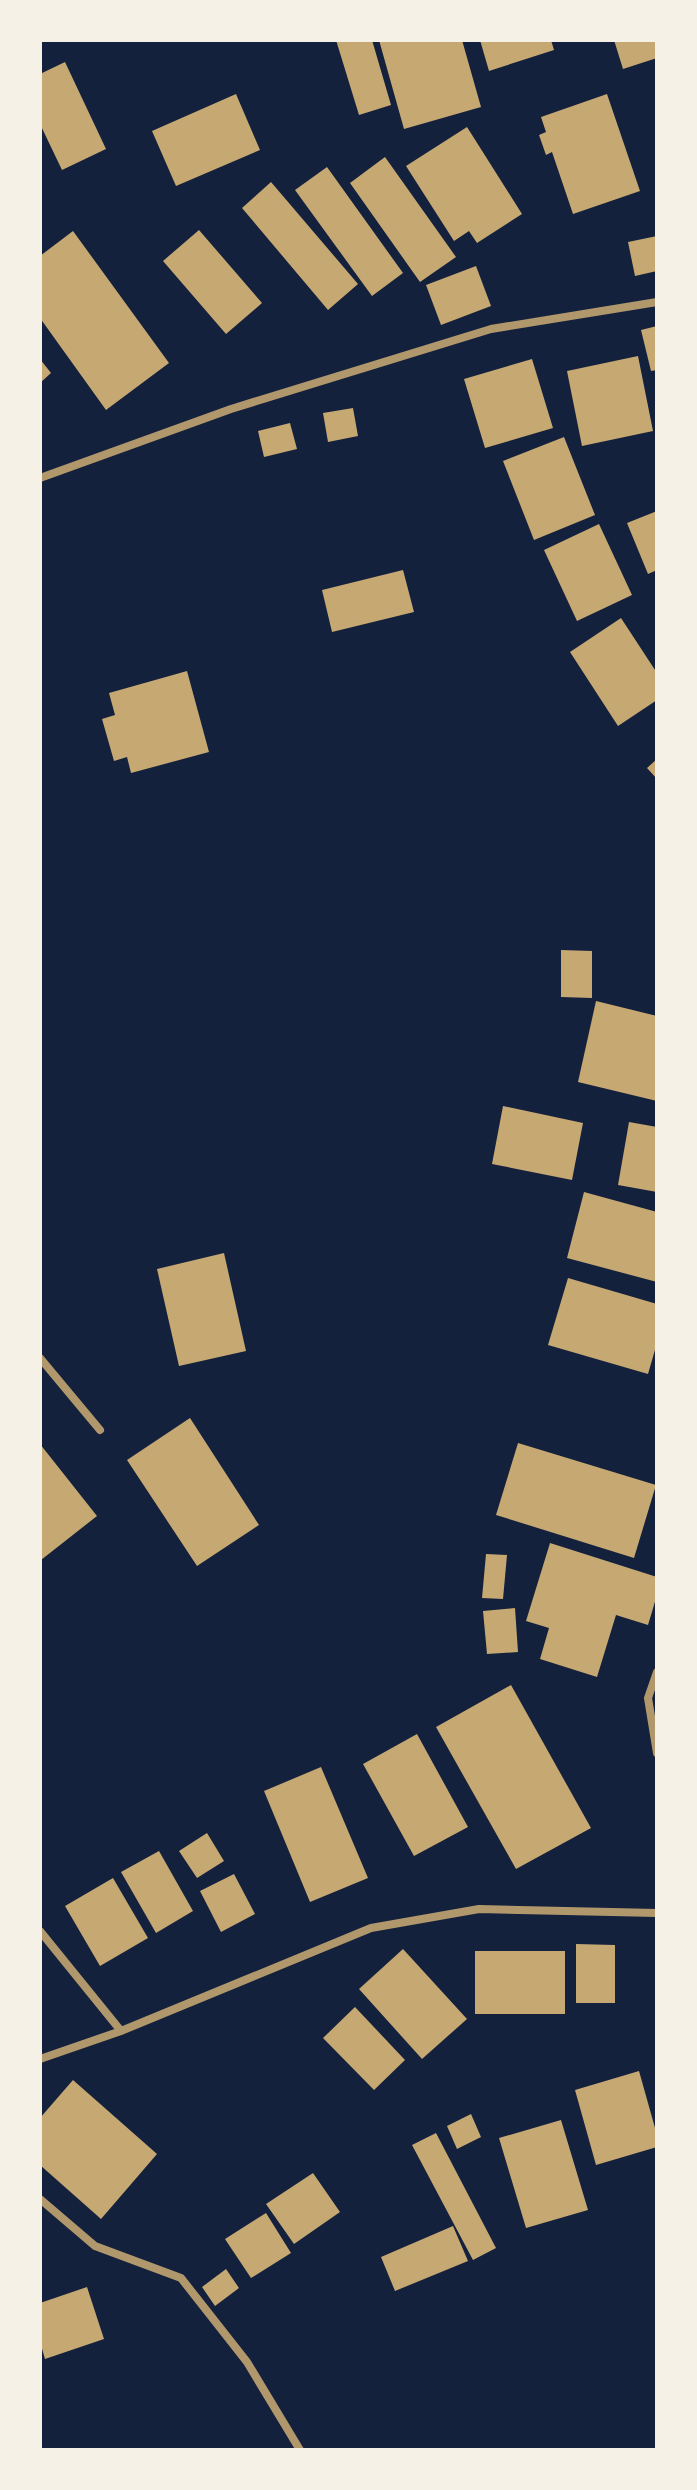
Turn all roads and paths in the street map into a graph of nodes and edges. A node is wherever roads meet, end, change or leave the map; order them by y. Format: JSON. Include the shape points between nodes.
{"nodes":[{"id":1,"x":657,"y":302,"type":"edge"},
{"id":2,"x":40,"y":478,"type":"edge"},
{"id":3,"x":40,"y":1358,"type":"edge"},
{"id":4,"x":100,"y":1430,"type":"dead end"},
{"id":5,"x":657,"y":1672,"type":"edge"},
{"id":6,"x":657,"y":1753,"type":"edge"},
{"id":7,"x":657,"y":1913,"type":"edge"},
{"id":8,"x":40,"y":1931,"type":"edge"},
{"id":9,"x":121,"y":2031,"type":"junction"},
{"id":10,"x":40,"y":2059,"type":"edge"},
{"id":11,"x":40,"y":2199,"type":"edge"},
{"id":12,"x":300,"y":2450,"type":"edge"}],
"edges":[{"from":1,"to":2,"type":"street","via":[[491,329],[231,409]]},
{"from":3,"to":4,"type":"street"},
{"from":5,"to":6,"type":"street","via":[[648,1698]]},
{"from":7,"to":9,"type":"street","via":[[479,1909],[371,1928]]},
{"from":8,"to":9,"type":"street"},
{"from":9,"to":10,"type":"street"},
{"from":11,"to":12,"type":"street","via":[[95,2246],[181,2278],[247,2362]]}]}
